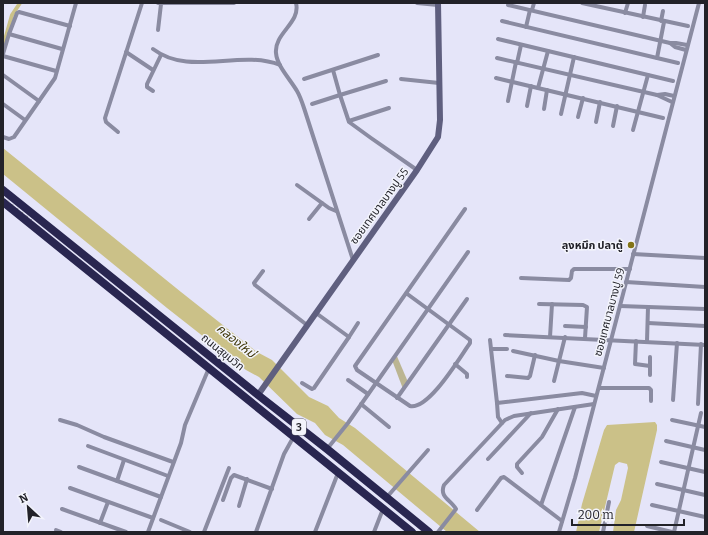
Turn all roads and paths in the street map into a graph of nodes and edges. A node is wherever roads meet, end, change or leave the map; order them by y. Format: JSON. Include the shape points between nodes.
{"nodes":[{"id":1,"x":75,"y":3,"type":"edge"},
{"id":2,"x":142,"y":3,"type":"edge"},
{"id":3,"x":158,"y":3,"type":"edge"},
{"id":4,"x":234,"y":3,"type":"edge"},
{"id":5,"x":296,"y":3,"type":"edge"},
{"id":6,"x":418,"y":3,"type":"edge"},
{"id":7,"x":534,"y":3,"type":"edge"},
{"id":8,"x":582,"y":3,"type":"edge"},
{"id":9,"x":609,"y":3,"type":"edge"},
{"id":10,"x":628,"y":3,"type":"edge"},
{"id":11,"x":699,"y":3,"type":"edge"},
{"id":12,"x":438,"y":4,"type":"edge"},
{"id":13,"x":590,"y":4,"type":"edge"},
{"id":14,"x":508,"y":5,"type":"dead end"},
{"id":15,"x":514,"y":5,"type":"edge"},
{"id":16,"x":645,"y":5,"type":"dead end"},
{"id":17,"x":608,"y":9,"type":"junction"},
{"id":18,"x":531,"y":10,"type":"junction"},
{"id":19,"x":663,"y":11,"type":"dead end"},
{"id":20,"x":626,"y":13,"type":"junction"},
{"id":21,"x":643,"y":17,"type":"junction"},
{"id":22,"x":502,"y":21,"type":"dead end"},
{"id":23,"x":662,"y":21,"type":"junction"},
{"id":24,"x":70,"y":26,"type":"junction"},
{"id":25,"x":688,"y":26,"type":"dead end"},
{"id":26,"x":526,"y":27,"type":"junction"},
{"id":27,"x":158,"y":30,"type":"dead end"},
{"id":28,"x":9,"y":34,"type":"junction"},
{"id":29,"x":498,"y":39,"type":"dead end"},
{"id":30,"x":661,"y":41,"type":"junction"},
{"id":31,"x":521,"y":45,"type":"junction"},
{"id":32,"x":687,"y":47,"type":"junction"},
{"id":33,"x":62,"y":49,"type":"junction"},
{"id":34,"x":153,"y":49,"type":"dead end"},
{"id":35,"x":548,"y":51,"type":"junction"},
{"id":36,"x":126,"y":52,"type":"junction"},
{"id":37,"x":3,"y":55,"type":"edge"},
{"id":38,"x":161,"y":55,"type":"junction"},
{"id":39,"x":378,"y":55,"type":"dead end"},
{"id":40,"x":574,"y":57,"type":"junction"},
{"id":41,"x":497,"y":58,"type":"dead end"},
{"id":42,"x":657,"y":58,"type":"junction"},
{"id":43,"x":516,"y":62,"type":"junction"},
{"id":44,"x":678,"y":63,"type":"dead end"},
{"id":45,"x":280,"y":64,"type":"junction"},
{"id":46,"x":543,"y":69,"type":"junction"},
{"id":47,"x":153,"y":70,"type":"junction"},
{"id":48,"x":333,"y":70,"type":"junction"},
{"id":49,"x":56,"y":71,"type":"junction"},
{"id":50,"x":3,"y":75,"type":"edge"},
{"id":51,"x":570,"y":75,"type":"junction"},
{"id":52,"x":648,"y":75,"type":"junction"},
{"id":53,"x":496,"y":78,"type":"dead end"},
{"id":54,"x":304,"y":79,"type":"dead end"},
{"id":55,"x":401,"y":80,"type":"dead end"},
{"id":56,"x":386,"y":81,"type":"dead end"},
{"id":57,"x":512,"y":81,"type":"junction"},
{"id":58,"x":674,"y":81,"type":"dead end"},
{"id":59,"x":439,"y":83,"type":"junction"},
{"id":60,"x":531,"y":86,"type":"junction"},
{"id":61,"x":538,"y":88,"type":"junction"},
{"id":62,"x":547,"y":90,"type":"junction"},
{"id":63,"x":153,"y":91,"type":"dead end"},
{"id":64,"x":643,"y":92,"type":"junction"},
{"id":65,"x":565,"y":94,"type":"junction"},
{"id":66,"x":340,"y":95,"type":"junction"},
{"id":67,"x":657,"y":95,"type":"junction"},
{"id":68,"x":674,"y":96,"type":"junction"},
{"id":69,"x":583,"y":98,"type":"junction"},
{"id":70,"x":39,"y":101,"type":"junction"},
{"id":71,"x":508,"y":101,"type":"dead end"},
{"id":72,"x":600,"y":102,"type":"junction"},
{"id":73,"x":672,"y":102,"type":"junction"},
{"id":74,"x":3,"y":104,"type":"edge"},
{"id":75,"x":312,"y":104,"type":"dead end"},
{"id":76,"x":527,"y":106,"type":"dead end"},
{"id":77,"x":617,"y":106,"type":"junction"},
{"id":78,"x":389,"y":108,"type":"dead end"},
{"id":79,"x":544,"y":109,"type":"dead end"},
{"id":80,"x":638,"y":112,"type":"junction"},
{"id":81,"x":561,"y":114,"type":"dead end"},
{"id":82,"x":578,"y":117,"type":"dead end"},
{"id":83,"x":663,"y":118,"type":"dead end"},
{"id":84,"x":26,"y":120,"type":"junction"},
{"id":85,"x":349,"y":121,"type":"junction"},
{"id":86,"x":596,"y":122,"type":"dead end"},
{"id":87,"x":613,"y":126,"type":"dead end"},
{"id":88,"x":633,"y":130,"type":"dead end"},
{"id":89,"x":118,"y":132,"type":"dead end"},
{"id":90,"x":3,"y":137,"type":"edge"},
{"id":91,"x":417,"y":170,"type":"junction"},
{"id":92,"x":297,"y":185,"type":"dead end"},
{"id":93,"x":3,"y":190,"type":"edge"},
{"id":94,"x":3,"y":202,"type":"edge"},
{"id":95,"x":322,"y":203,"type":"junction"},
{"id":96,"x":465,"y":209,"type":"dead end"},
{"id":97,"x":336,"y":211,"type":"junction"},
{"id":98,"x":309,"y":219,"type":"dead end"},
{"id":99,"x":468,"y":252,"type":"dead end"},
{"id":100,"x":634,"y":254,"type":"junction"},
{"id":101,"x":705,"y":258,"type":"edge"},
{"id":102,"x":352,"y":260,"type":"junction"},
{"id":103,"x":630,"y":269,"type":"junction"},
{"id":104,"x":263,"y":271,"type":"dead end"},
{"id":105,"x":521,"y":278,"type":"dead end"},
{"id":106,"x":626,"y":282,"type":"junction"},
{"id":107,"x":705,"y":286,"type":"edge"},
{"id":108,"x":406,"y":293,"type":"junction"},
{"id":109,"x":467,"y":299,"type":"dead end"},
{"id":110,"x":539,"y":304,"type":"dead end"},
{"id":111,"x":552,"y":304,"type":"junction"},
{"id":112,"x":620,"y":306,"type":"junction"},
{"id":113,"x":648,"y":306,"type":"junction"},
{"id":114,"x":428,"y":309,"type":"junction"},
{"id":115,"x":705,"y":309,"type":"edge"},
{"id":116,"x":316,"y":313,"type":"junction"},
{"id":117,"x":168,"y":322,"type":"junction"},
{"id":118,"x":358,"y":323,"type":"dead end"},
{"id":119,"x":648,"y":323,"type":"junction"},
{"id":120,"x":449,"y":324,"type":"junction"},
{"id":121,"x":307,"y":325,"type":"junction"},
{"id":122,"x":565,"y":326,"type":"dead end"},
{"id":123,"x":705,"y":326,"type":"edge"},
{"id":124,"x":586,"y":327,"type":"junction"},
{"id":125,"x":162,"y":330,"type":"junction"},
{"id":126,"x":505,"y":335,"type":"dead end"},
{"id":127,"x":349,"y":337,"type":"junction"},
{"id":128,"x":550,"y":337,"type":"junction"},
{"id":129,"x":565,"y":338,"type":"junction"},
{"id":130,"x":585,"y":338,"type":"junction"},
{"id":131,"x":490,"y":340,"type":"dead end"},
{"id":132,"x":611,"y":340,"type":"junction"},
{"id":133,"x":636,"y":341,"type":"junction"},
{"id":134,"x":647,"y":341,"type":"junction"},
{"id":135,"x":677,"y":343,"type":"junction"},
{"id":136,"x":703,"y":344,"type":"edge"},
{"id":137,"x":507,"y":348,"type":"dead end"},
{"id":138,"x":491,"y":349,"type":"junction"},
{"id":139,"x":513,"y":351,"type":"dead end"},
{"id":140,"x":535,"y":355,"type":"junction"},
{"id":141,"x":650,"y":357,"type":"dead end"},
{"id":142,"x":559,"y":361,"type":"junction"},
{"id":143,"x":455,"y":364,"type":"junction"},
{"id":144,"x":650,"y":366,"type":"junction"},
{"id":145,"x":209,"y":368,"type":"junction"},
{"id":146,"x":604,"y":368,"type":"junction"},
{"id":147,"x":650,"y":374,"type":"dead end"},
{"id":148,"x":508,"y":376,"type":"dead end"},
{"id":149,"x":467,"y":377,"type":"dead end"},
{"id":150,"x":348,"y":380,"type":"dead end"},
{"id":151,"x":554,"y":382,"type":"dead end"},
{"id":152,"x":302,"y":383,"type":"dead end"},
{"id":153,"x":375,"y":383,"type":"junction"},
{"id":154,"x":598,"y":388,"type":"junction"},
{"id":155,"x":368,"y":394,"type":"junction"},
{"id":156,"x":258,"y":395,"type":"junction"},
{"id":157,"x":596,"y":396,"type":"junction"},
{"id":158,"x":397,"y":398,"type":"junction"},
{"id":159,"x":673,"y":400,"type":"dead end"},
{"id":160,"x":651,"y":401,"type":"dead end"},
{"id":161,"x":497,"y":403,"type":"junction"},
{"id":162,"x":361,"y":404,"type":"junction"},
{"id":163,"x":594,"y":404,"type":"junction"},
{"id":164,"x":698,"y":404,"type":"dead end"},
{"id":165,"x":575,"y":407,"type":"junction"},
{"id":166,"x":558,"y":409,"type":"junction"},
{"id":167,"x":530,"y":413,"type":"junction"},
{"id":168,"x":701,"y":413,"type":"dead end"},
{"id":169,"x":60,"y":420,"type":"dead end"},
{"id":170,"x":672,"y":420,"type":"dead end"},
{"id":171,"x":502,"y":422,"type":"junction"},
{"id":172,"x":698,"y":426,"type":"junction"},
{"id":173,"x":389,"y":427,"type":"dead end"},
{"id":174,"x":705,"y":427,"type":"edge"},
{"id":175,"x":294,"y":436,"type":"junction"},
{"id":176,"x":666,"y":441,"type":"dead end"},
{"id":177,"x":88,"y":446,"type":"dead end"},
{"id":178,"x":330,"y":446,"type":"junction"},
{"id":179,"x":694,"y":447,"type":"junction"},
{"id":180,"x":428,"y":450,"type":"dead end"},
{"id":181,"x":705,"y":450,"type":"edge"},
{"id":182,"x":488,"y":459,"type":"dead end"},
{"id":183,"x":124,"y":460,"type":"junction"},
{"id":184,"x":173,"y":462,"type":"junction"},
{"id":185,"x":661,"y":462,"type":"dead end"},
{"id":186,"x":79,"y":467,"type":"dead end"},
{"id":187,"x":229,"y":468,"type":"dead end"},
{"id":188,"x":689,"y":468,"type":"junction"},
{"id":189,"x":522,"y":472,"type":"dead end"},
{"id":190,"x":705,"y":472,"type":"edge"},
{"id":191,"x":338,"y":473,"type":"junction"},
{"id":192,"x":168,"y":476,"type":"junction"},
{"id":193,"x":248,"y":479,"type":"junction"},
{"id":194,"x":117,"y":481,"type":"junction"},
{"id":195,"x":658,"y":484,"type":"dead end"},
{"id":196,"x":70,"y":488,"type":"dead end"},
{"id":197,"x":272,"y":489,"type":"junction"},
{"id":198,"x":684,"y":490,"type":"junction"},
{"id":199,"x":705,"y":495,"type":"edge"},
{"id":200,"x":160,"y":497,"type":"junction"},
{"id":201,"x":387,"y":497,"type":"junction"},
{"id":202,"x":223,"y":500,"type":"dead end"},
{"id":203,"x":108,"y":502,"type":"junction"},
{"id":204,"x":609,"y":502,"type":"dead end"},
{"id":205,"x":541,"y":505,"type":"junction"},
{"id":206,"x":652,"y":505,"type":"dead end"},
{"id":207,"x":239,"y":506,"type":"dead end"},
{"id":208,"x":383,"y":508,"type":"junction"},
{"id":209,"x":62,"y":509,"type":"dead end"},
{"id":210,"x":477,"y":510,"type":"dead end"},
{"id":211,"x":679,"y":511,"type":"junction"},
{"id":212,"x":705,"y":517,"type":"edge"},
{"id":213,"x":153,"y":518,"type":"junction"},
{"id":214,"x":161,"y":520,"type":"dead end"},
{"id":215,"x":562,"y":521,"type":"junction"},
{"id":216,"x":100,"y":523,"type":"junction"},
{"id":217,"x":647,"y":526,"type":"dead end"},
{"id":218,"x":56,"y":530,"type":"dead end"},
{"id":219,"x":439,"y":531,"type":"edge"},
{"id":220,"x":61,"y":532,"type":"edge"},
{"id":221,"x":126,"y":532,"type":"edge"},
{"id":222,"x":148,"y":532,"type":"edge"},
{"id":223,"x":190,"y":532,"type":"edge"},
{"id":224,"x":204,"y":532,"type":"edge"},
{"id":225,"x":256,"y":532,"type":"edge"},
{"id":226,"x":316,"y":532,"type":"edge"},
{"id":227,"x":374,"y":532,"type":"edge"},
{"id":228,"x":412,"y":532,"type":"edge"},
{"id":229,"x":429,"y":532,"type":"edge"},
{"id":230,"x":559,"y":532,"type":"edge"},
{"id":231,"x":603,"y":532,"type":"edge"},
{"id":232,"x":673,"y":532,"type":"edge"}],
"edges":[{"from":1,"to":24,"type":"street"},
{"from":2,"to":36,"type":"street"},
{"from":3,"to":4,"type":"street"},
{"from":3,"to":27,"type":"street"},
{"from":5,"to":45,"type":"street","via":[[297,14],[276,48]]},
{"from":6,"to":12,"type":"street"},
{"from":7,"to":18,"type":"street"},
{"from":8,"to":13,"type":"street"},
{"from":9,"to":17,"type":"street"},
{"from":10,"to":20,"type":"street"},
{"from":11,"to":32,"type":"street","name":"ซอยเทศบาลบางปู 59"},
{"from":12,"to":59,"type":"street","name":"ซอยเทศบาลบางปู 55"},
{"from":13,"to":17,"type":"street"},
{"from":14,"to":15,"type":"street"},
{"from":15,"to":18,"type":"street"},
{"from":16,"to":21,"type":"street"},
{"from":17,"to":20,"type":"street"},
{"from":18,"to":26,"type":"street"},
{"from":18,"to":30,"type":"street"},
{"from":19,"to":23,"type":"street"},
{"from":20,"to":21,"type":"street"},
{"from":21,"to":23,"type":"street"},
{"from":22,"to":26,"type":"street"},
{"from":23,"to":25,"type":"street"},
{"from":23,"to":30,"type":"street"},
{"from":24,"to":28,"type":"street","via":[[20,12],[15,14]]},
{"from":24,"to":33,"type":"street"},
{"from":26,"to":42,"type":"street"},
{"from":28,"to":33,"type":"street"},
{"from":28,"to":37,"type":"street"},
{"from":29,"to":31,"type":"street"},
{"from":30,"to":32,"type":"street","via":[[675,47]]},
{"from":30,"to":42,"type":"street"},
{"from":31,"to":35,"type":"street"},
{"from":31,"to":43,"type":"street"},
{"from":32,"to":68,"type":"street","name":"ซอยเทศบาลบางปู 59"},
{"from":33,"to":49,"type":"street"},
{"from":34,"to":38,"type":"street"},
{"from":35,"to":40,"type":"street"},
{"from":35,"to":46,"type":"street"},
{"from":36,"to":47,"type":"street"},
{"from":36,"to":89,"type":"street","via":[[105,118]]},
{"from":37,"to":49,"type":"street"},
{"from":38,"to":45,"type":"street","via":[[184,62],[256,60]]},
{"from":38,"to":47,"type":"street"},
{"from":39,"to":48,"type":"street"},
{"from":40,"to":51,"type":"street"},
{"from":40,"to":52,"type":"street"},
{"from":41,"to":43,"type":"street"},
{"from":42,"to":44,"type":"street"},
{"from":43,"to":46,"type":"street"},
{"from":43,"to":57,"type":"street"},
{"from":45,"to":97,"type":"street","via":[[301,99]]},
{"from":46,"to":51,"type":"street"},
{"from":46,"to":61,"type":"street"},
{"from":47,"to":63,"type":"street","via":[[147,85]]},
{"from":48,"to":54,"type":"street"},
{"from":48,"to":66,"type":"street"},
{"from":49,"to":70,"type":"street","via":[[53,82]]},
{"from":50,"to":70,"type":"street"},
{"from":51,"to":64,"type":"street"},
{"from":51,"to":65,"type":"street"},
{"from":52,"to":58,"type":"street"},
{"from":52,"to":64,"type":"street"},
{"from":53,"to":57,"type":"street"},
{"from":55,"to":59,"type":"street"},
{"from":56,"to":66,"type":"street"},
{"from":57,"to":60,"type":"street"},
{"from":57,"to":71,"type":"street"},
{"from":59,"to":91,"type":"street","name":"ซอยเทศบาลบางปู 55","via":[[439,134]]},
{"from":60,"to":61,"type":"street"},
{"from":60,"to":76,"type":"street"},
{"from":61,"to":62,"type":"street"},
{"from":62,"to":65,"type":"street"},
{"from":62,"to":79,"type":"street"},
{"from":64,"to":67,"type":"street"},
{"from":64,"to":80,"type":"street"},
{"from":65,"to":69,"type":"street"},
{"from":65,"to":81,"type":"street"},
{"from":66,"to":75,"type":"street"},
{"from":66,"to":85,"type":"street"},
{"from":67,"to":68,"type":"street"},
{"from":67,"to":73,"type":"street"},
{"from":68,"to":73,"type":"street","name":"ซอยเทศบาลบางปู 59"},
{"from":69,"to":72,"type":"street"},
{"from":69,"to":82,"type":"street"},
{"from":70,"to":84,"type":"street"},
{"from":72,"to":77,"type":"street"},
{"from":72,"to":86,"type":"street"},
{"from":73,"to":100,"type":"street","name":"ซอยเทศบาลบางปู 59"},
{"from":74,"to":84,"type":"street"},
{"from":77,"to":80,"type":"street"},
{"from":77,"to":87,"type":"street"},
{"from":78,"to":85,"type":"street"},
{"from":80,"to":83,"type":"street"},
{"from":80,"to":88,"type":"street"},
{"from":84,"to":90,"type":"street","via":[[11,139]]},
{"from":85,"to":91,"type":"street"},
{"from":91,"to":102,"type":"street","name":"ซอยเทศบาลบางปู 55"},
{"from":92,"to":95,"type":"street"},
{"from":93,"to":117,"type":"highway","name":"ถนนสุขุมวิท","number":"3"},
{"from":94,"to":125,"type":"highway","name":"ถนนสุขุมวิท","number":"3"},
{"from":95,"to":97,"type":"street"},
{"from":95,"to":98,"type":"street"},
{"from":96,"to":108,"type":"street"},
{"from":97,"to":102,"type":"street"},
{"from":99,"to":114,"type":"street"},
{"from":100,"to":101,"type":"street"},
{"from":100,"to":103,"type":"street","name":"ซอยเทศบาลบางปู 59"},
{"from":102,"to":116,"type":"street","name":"ซอยเทศบาลบางปู 55"},
{"from":103,"to":105,"type":"street","via":[[574,269],[569,280]]},
{"from":103,"to":106,"type":"street","name":"ซอยเทศบาลบางปู 59"},
{"from":104,"to":121,"type":"street","via":[[255,285]]},
{"from":106,"to":107,"type":"street"},
{"from":106,"to":112,"type":"street","name":"ซอยเทศบาลบางปู 59"},
{"from":108,"to":114,"type":"street"},
{"from":108,"to":153,"type":"street","via":[[355,366]]},
{"from":109,"to":120,"type":"street"},
{"from":110,"to":111,"type":"street"},
{"from":111,"to":124,"type":"street","via":[[585,306]]},
{"from":111,"to":128,"type":"street"},
{"from":112,"to":113,"type":"street"},
{"from":112,"to":132,"type":"street","name":"ซอยเทศบาลบางปู 59"},
{"from":113,"to":115,"type":"street"},
{"from":113,"to":119,"type":"street"},
{"from":114,"to":120,"type":"street"},
{"from":114,"to":153,"type":"street"},
{"from":116,"to":121,"type":"street","name":"ซอยเทศบาลบางปู 55"},
{"from":116,"to":127,"type":"street"},
{"from":117,"to":125,"type":"highway"},
{"from":117,"to":156,"type":"highway","name":"ถนนสุขุมวิท","number":"3"},
{"from":118,"to":127,"type":"street"},
{"from":119,"to":123,"type":"street"},
{"from":119,"to":134,"type":"street"},
{"from":120,"to":143,"type":"street","via":[[470,340]]},
{"from":120,"to":158,"type":"street"},
{"from":121,"to":156,"type":"street","name":"ซอยเทศบาลบางปู 55"},
{"from":122,"to":124,"type":"street"},
{"from":124,"to":130,"type":"street"},
{"from":125,"to":145,"type":"highway","name":"ถนนสุขุมวิท","number":"3"},
{"from":126,"to":128,"type":"street"},
{"from":127,"to":152,"type":"street","via":[[314,388]]},
{"from":128,"to":129,"type":"street"},
{"from":129,"to":130,"type":"street"},
{"from":129,"to":142,"type":"street"},
{"from":130,"to":132,"type":"street"},
{"from":131,"to":138,"type":"street"},
{"from":132,"to":133,"type":"street"},
{"from":132,"to":146,"type":"street","name":"ซอยเทศบาลบางปู 59"},
{"from":133,"to":134,"type":"street"},
{"from":133,"to":144,"type":"street","via":[[635,364]]},
{"from":134,"to":135,"type":"street"},
{"from":135,"to":136,"type":"street"},
{"from":135,"to":159,"type":"street"},
{"from":136,"to":164,"type":"street"},
{"from":137,"to":138,"type":"street"},
{"from":138,"to":161,"type":"street"},
{"from":139,"to":140,"type":"street"},
{"from":140,"to":142,"type":"street"},
{"from":140,"to":148,"type":"street","via":[[528,378]]},
{"from":141,"to":144,"type":"street"},
{"from":142,"to":146,"type":"street"},
{"from":142,"to":151,"type":"street"},
{"from":143,"to":149,"type":"street","via":[[467,374]]},
{"from":143,"to":158,"type":"street","via":[[436,390],[417,406],[410,406]]},
{"from":144,"to":147,"type":"street"},
{"from":145,"to":175,"type":"highway","name":"ถนนสุขุมวิท","number":"3"},
{"from":145,"to":184,"type":"street","via":[[185,425]]},
{"from":146,"to":154,"type":"street","name":"ซอยเทศบาลบางปู 59"},
{"from":150,"to":155,"type":"street"},
{"from":153,"to":155,"type":"street"},
{"from":153,"to":158,"type":"street"},
{"from":154,"to":157,"type":"street","name":"ซอยเทศบาลบางปู 59"},
{"from":154,"to":160,"type":"street","via":[[649,388]]},
{"from":155,"to":162,"type":"street"},
{"from":156,"to":178,"type":"highway","name":"ถนนสุขุมวิท","number":"3"},
{"from":157,"to":161,"type":"street","via":[[582,393]]},
{"from":157,"to":163,"type":"street","name":"ซอยเทศบาลบางปู 59"},
{"from":161,"to":171,"type":"street","via":[[498,417]]},
{"from":162,"to":173,"type":"street"},
{"from":162,"to":178,"type":"street"},
{"from":163,"to":165,"type":"street"},
{"from":163,"to":215,"type":"street","name":"ซอยเทศบาลบางปู 59"},
{"from":165,"to":166,"type":"street"},
{"from":165,"to":205,"type":"street"},
{"from":166,"to":167,"type":"street"},
{"from":166,"to":189,"type":"street","via":[[542,437],[517,464]]},
{"from":167,"to":171,"type":"street","via":[[510,417]]},
{"from":167,"to":182,"type":"street"},
{"from":168,"to":172,"type":"street"},
{"from":169,"to":184,"type":"street","via":[[74,423]]},
{"from":170,"to":172,"type":"street"},
{"from":171,"to":219,"type":"street","via":[[444,485],[443,493],[456,510]]},
{"from":172,"to":174,"type":"street"},
{"from":172,"to":179,"type":"street"},
{"from":175,"to":191,"type":"highway","name":"ถนนสุขุมวิท","number":"3"},
{"from":175,"to":197,"type":"street","via":[[284,454]]},
{"from":176,"to":179,"type":"street"},
{"from":177,"to":183,"type":"street"},
{"from":178,"to":201,"type":"highway","name":"ถนนสุขุมวิท","number":"3"},
{"from":179,"to":181,"type":"street"},
{"from":179,"to":188,"type":"street"},
{"from":180,"to":201,"type":"street"},
{"from":183,"to":192,"type":"street"},
{"from":183,"to":194,"type":"street"},
{"from":184,"to":192,"type":"street"},
{"from":185,"to":188,"type":"street"},
{"from":186,"to":194,"type":"street"},
{"from":187,"to":224,"type":"street"},
{"from":188,"to":190,"type":"street"},
{"from":188,"to":198,"type":"street"},
{"from":191,"to":208,"type":"highway","name":"ถนนสุขุมวิท","number":"3"},
{"from":191,"to":226,"type":"street"},
{"from":192,"to":200,"type":"street"},
{"from":193,"to":197,"type":"street"},
{"from":193,"to":202,"type":"street","via":[[231,476]]},
{"from":193,"to":207,"type":"street"},
{"from":194,"to":200,"type":"street"},
{"from":195,"to":198,"type":"street"},
{"from":196,"to":203,"type":"street"},
{"from":197,"to":225,"type":"street"},
{"from":198,"to":199,"type":"street"},
{"from":198,"to":211,"type":"street"},
{"from":200,"to":213,"type":"street"},
{"from":201,"to":229,"type":"highway","name":"ถนนสุขุมวิท","number":"3"},
{"from":203,"to":213,"type":"street"},
{"from":203,"to":216,"type":"street"},
{"from":204,"to":231,"type":"street"},
{"from":205,"to":210,"type":"street","via":[[502,477]]},
{"from":205,"to":215,"type":"street"},
{"from":206,"to":211,"type":"street"},
{"from":208,"to":227,"type":"street"},
{"from":208,"to":228,"type":"highway","name":"ถนนสุขุมวิท","number":"3"},
{"from":209,"to":216,"type":"street"},
{"from":211,"to":212,"type":"street"},
{"from":211,"to":232,"type":"street"},
{"from":213,"to":222,"type":"street"},
{"from":214,"to":223,"type":"street"},
{"from":215,"to":230,"type":"street","name":"ซอยเทศบาลบางปู 59"},
{"from":216,"to":221,"type":"street"},
{"from":217,"to":232,"type":"street"},
{"from":218,"to":220,"type":"street"}]}
